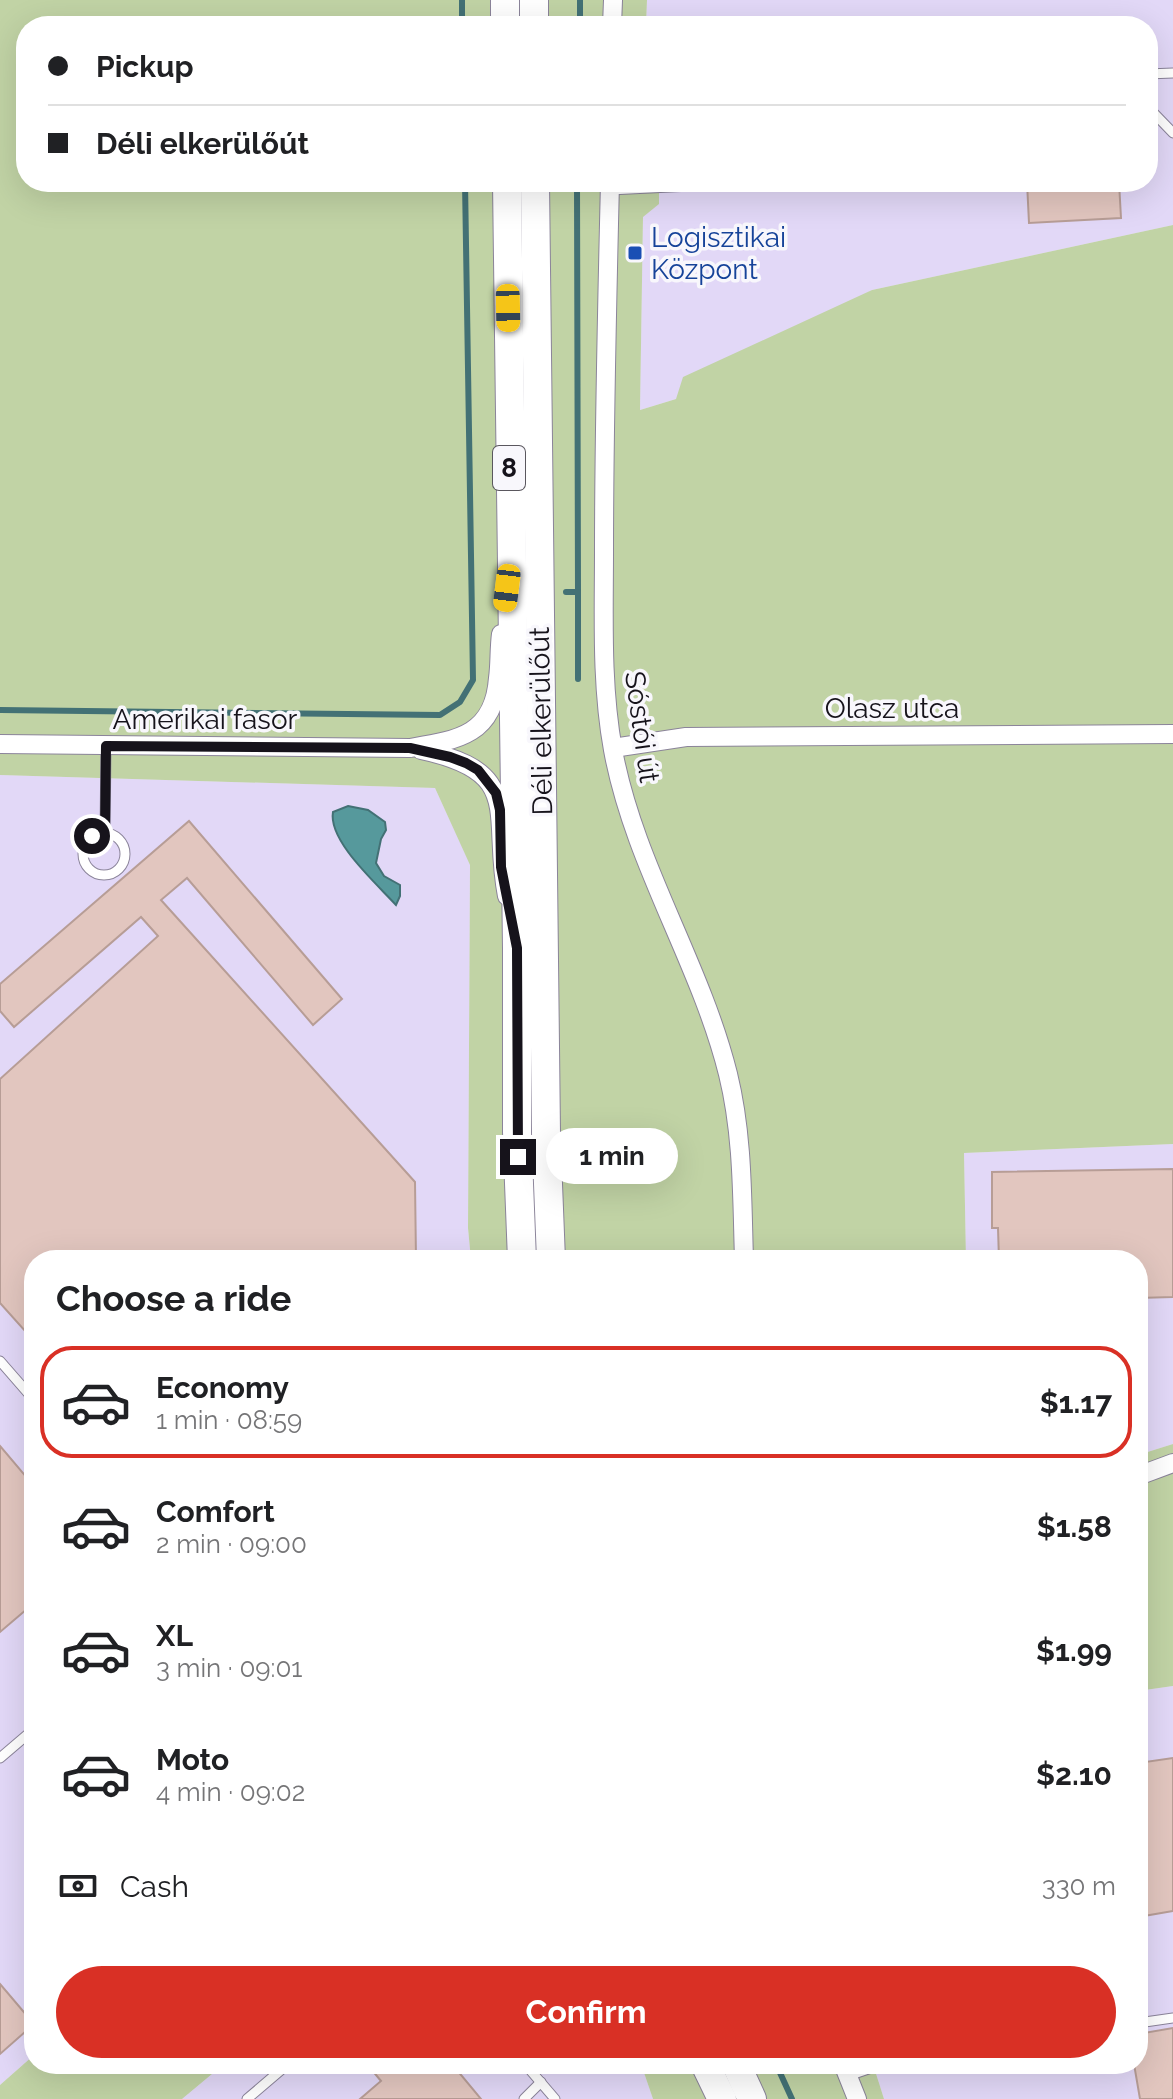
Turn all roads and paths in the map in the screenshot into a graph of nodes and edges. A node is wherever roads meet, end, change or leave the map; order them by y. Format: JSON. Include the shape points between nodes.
{"nodes":[{"id":1,"x":1158,"y":117,"type":"edge"},
{"id":2,"x":1173,"y":133,"type":"edge"},
{"id":3,"x":507,"y":192,"type":"edge"},
{"id":4,"x":535,"y":192,"type":"edge"},
{"id":5,"x":610,"y":192,"type":"edge"},
{"id":6,"x":510,"y":560,"type":"junction"},
{"id":7,"x":1173,"y":734,"type":"edge"},
{"id":8,"x":0,"y":744,"type":"edge"},
{"id":9,"x":106,"y":746,"type":"junction"},
{"id":10,"x":410,"y":748,"type":"junction"},
{"id":11,"x":613,"y":748,"type":"junction"},
{"id":12,"x":105,"y":832,"type":"junction"},
{"id":13,"x":517,"y":948,"type":"junction"},
{"id":14,"x":522,"y":1250,"type":"edge"},
{"id":15,"x":551,"y":1250,"type":"edge"},
{"id":16,"x":744,"y":1250,"type":"edge"},
{"id":17,"x":0,"y":1361,"type":"edge"},
{"id":18,"x":24,"y":1389,"type":"edge"},
{"id":19,"x":1173,"y":1463,"type":"edge"},
{"id":20,"x":1148,"y":1472,"type":"edge"},
{"id":21,"x":24,"y":1738,"type":"edge"},
{"id":22,"x":0,"y":1758,"type":"edge"},
{"id":23,"x":1173,"y":2018,"type":"edge"},
{"id":24,"x":1148,"y":2022,"type":"edge"},
{"id":25,"x":276,"y":2074,"type":"edge"},
{"id":26,"x":534,"y":2074,"type":"edge"},
{"id":27,"x":710,"y":2074,"type":"edge"},
{"id":28,"x":741,"y":2074,"type":"edge"},
{"id":29,"x":847,"y":2074,"type":"edge"},
{"id":30,"x":541,"y":2082,"type":"junction"},
{"id":31,"x":247,"y":2099,"type":"edge"},
{"id":32,"x":524,"y":2099,"type":"edge"},
{"id":33,"x":555,"y":2099,"type":"edge"},
{"id":34,"x":722,"y":2099,"type":"edge"},
{"id":35,"x":752,"y":2099,"type":"edge"},
{"id":36,"x":857,"y":2099,"type":"edge"}],
"edges":[{"from":1,"to":2,"type":"lane"},
{"from":3,"to":6,"type":"main road","name":"Déli elkerülőút","number":"8"},
{"from":4,"to":15,"type":"main road","name":"Déli elkerülőút","number":"8"},
{"from":5,"to":11,"type":"street","name":"Sóstói út","via":[[604,674]]},
{"from":6,"to":10,"type":"street","via":[[490,713],[482,724],[450,742]]},
{"from":6,"to":13,"type":"main road","name":"Déli elkerülőút","number":"8"},
{"from":7,"to":11,"type":"street","name":"Olasz utca","via":[[686,737]]},
{"from":8,"to":9,"type":"street","name":"Amerikai fasor"},
{"from":9,"to":10,"type":"street","name":"Amerikai fasor"},
{"from":9,"to":12,"type":"lane"},
{"from":10,"to":13,"type":"street","via":[[466,763],[496,793],[501,867]]},
{"from":11,"to":16,"type":"street","name":"Sóstói út","via":[[635,834],[728,1073],[741,1160]]},
{"from":12,"to":12,"type":"lane","via":[[118,837],[125,850],[123,864],[106,875],[92,872],[83,854],[92,836]]},
{"from":13,"to":14,"type":"main road","name":"Déli elkerülőút","number":"8"},
{"from":17,"to":18,"type":"lane"},
{"from":19,"to":20,"type":"street"},
{"from":21,"to":22,"type":"lane"},
{"from":23,"to":24,"type":"lane"},
{"from":25,"to":31,"type":"lane"},
{"from":26,"to":30,"type":"lane"},
{"from":27,"to":34,"type":"main road"},
{"from":28,"to":35,"type":"main road"},
{"from":29,"to":36,"type":"street"},
{"from":30,"to":32,"type":"lane"},
{"from":30,"to":33,"type":"lane"}]}
